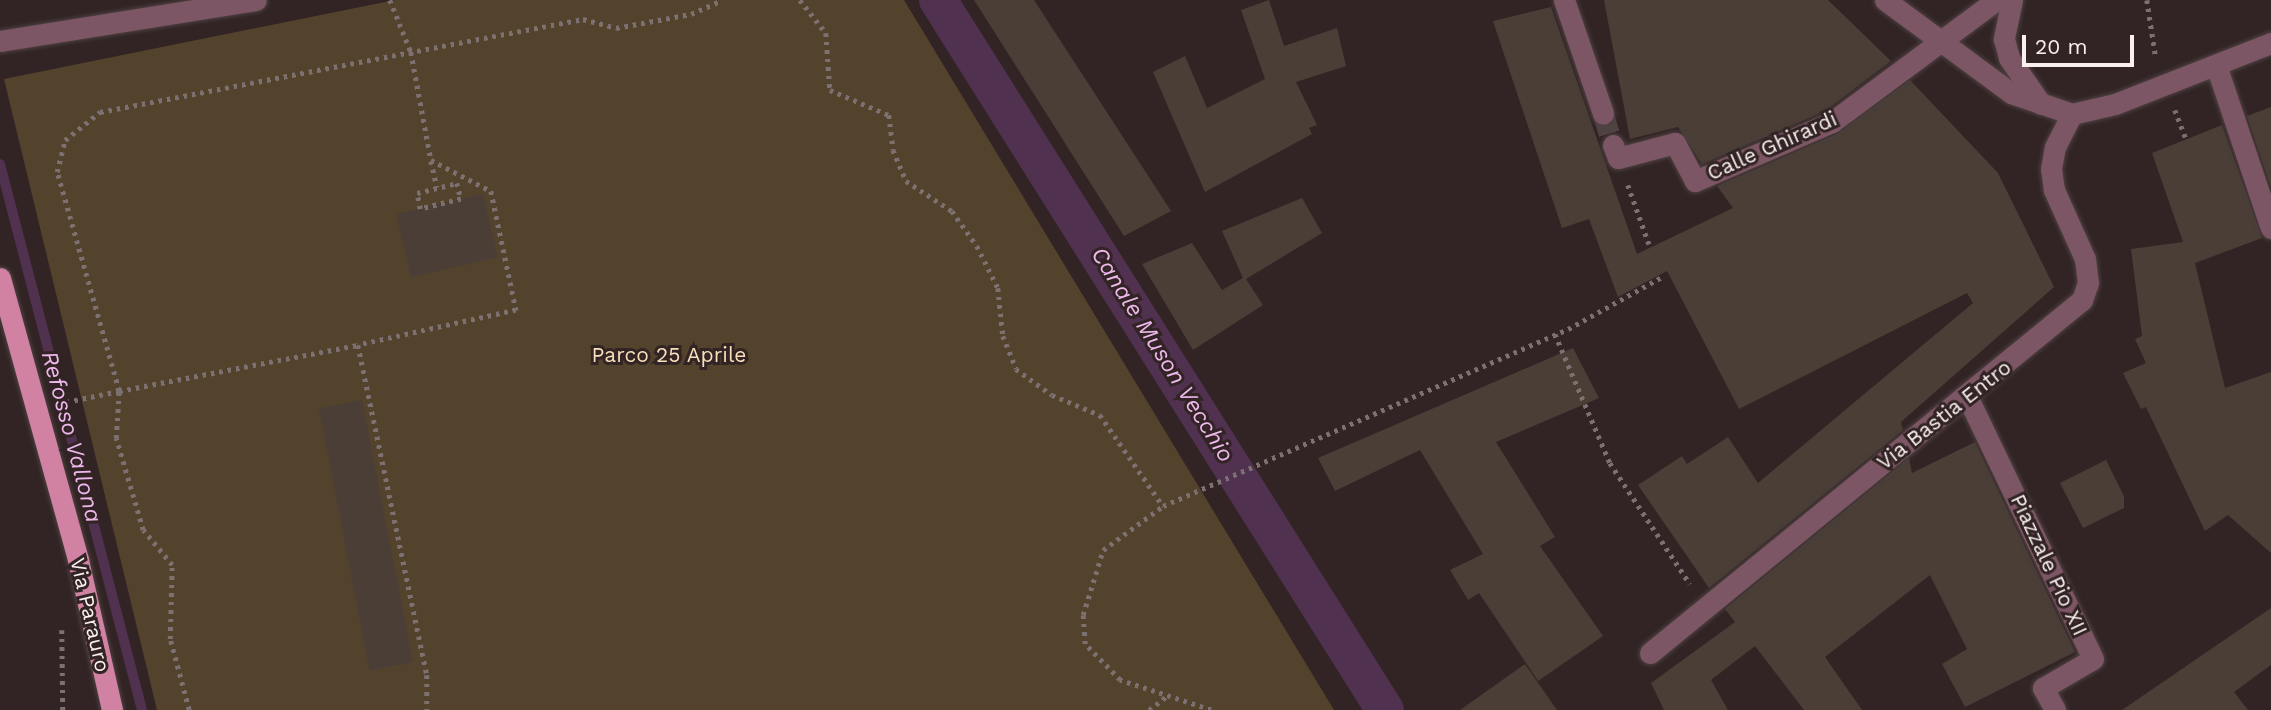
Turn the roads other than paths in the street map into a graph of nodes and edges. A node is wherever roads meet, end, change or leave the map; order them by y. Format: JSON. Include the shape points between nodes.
{"nodes":[{"id":1,"x":256,"y":0,"type":"edge"},
{"id":2,"x":1564,"y":0,"type":"edge"},
{"id":3,"x":1885,"y":0,"type":"edge"},
{"id":4,"x":1996,"y":0,"type":"edge"},
{"id":5,"x":2012,"y":0,"type":"edge"},
{"id":6,"x":161,"y":8,"type":"edge"},
{"id":7,"x":1940,"y":39,"type":"junction"},
{"id":8,"x":0,"y":41,"type":"edge"},
{"id":9,"x":2271,"y":43,"type":"edge"},
{"id":10,"x":2216,"y":65,"type":"junction"},
{"id":11,"x":2041,"y":104,"type":"junction"},
{"id":12,"x":1603,"y":113,"type":"tunnel mouth"},
{"id":13,"x":2072,"y":114,"type":"junction"},
{"id":14,"x":1615,"y":151,"type":"road end"},
{"id":15,"x":2271,"y":228,"type":"edge"},
{"id":16,"x":0,"y":278,"type":"edge"},
{"id":17,"x":1968,"y":398,"type":"junction"},
{"id":18,"x":1650,"y":653,"type":"dead end"},
{"id":19,"x":112,"y":710,"type":"edge"},
{"id":20,"x":2055,"y":710,"type":"edge"}],
"edges":[{"from":1,"to":6,"type":"street"},
{"from":2,"to":12,"type":"street"},
{"from":3,"to":7,"type":"street"},
{"from":4,"to":7,"type":"street"},
{"from":5,"to":11,"type":"street","via":[[2004,24],[2006,49]]},
{"from":6,"to":8,"type":"street"},
{"from":7,"to":11,"type":"street","via":[[1994,82]]},
{"from":7,"to":14,"type":"street","name":"Calle Ghirardi","via":[[1896,79],[1832,122],[1695,181],[1675,142]]},
{"from":9,"to":10,"type":"street"},
{"from":10,"to":13,"type":"street","via":[[2097,110]]},
{"from":10,"to":15,"type":"street"},
{"from":11,"to":13,"type":"street"},
{"from":13,"to":17,"type":"street","name":"Via Bastia Entro","via":[[2055,147],[2051,169],[2054,190],[2085,259],[2087,293],[2059,324]]},
{"from":16,"to":19,"type":"main road","name":"Via Parauro","via":[[78,560]]},
{"from":17,"to":18,"type":"street","name":"Via Bastia Entro"},
{"from":17,"to":20,"type":"street","name":"Piazzale Pio XII","via":[[2093,659],[2043,688]]}]}
